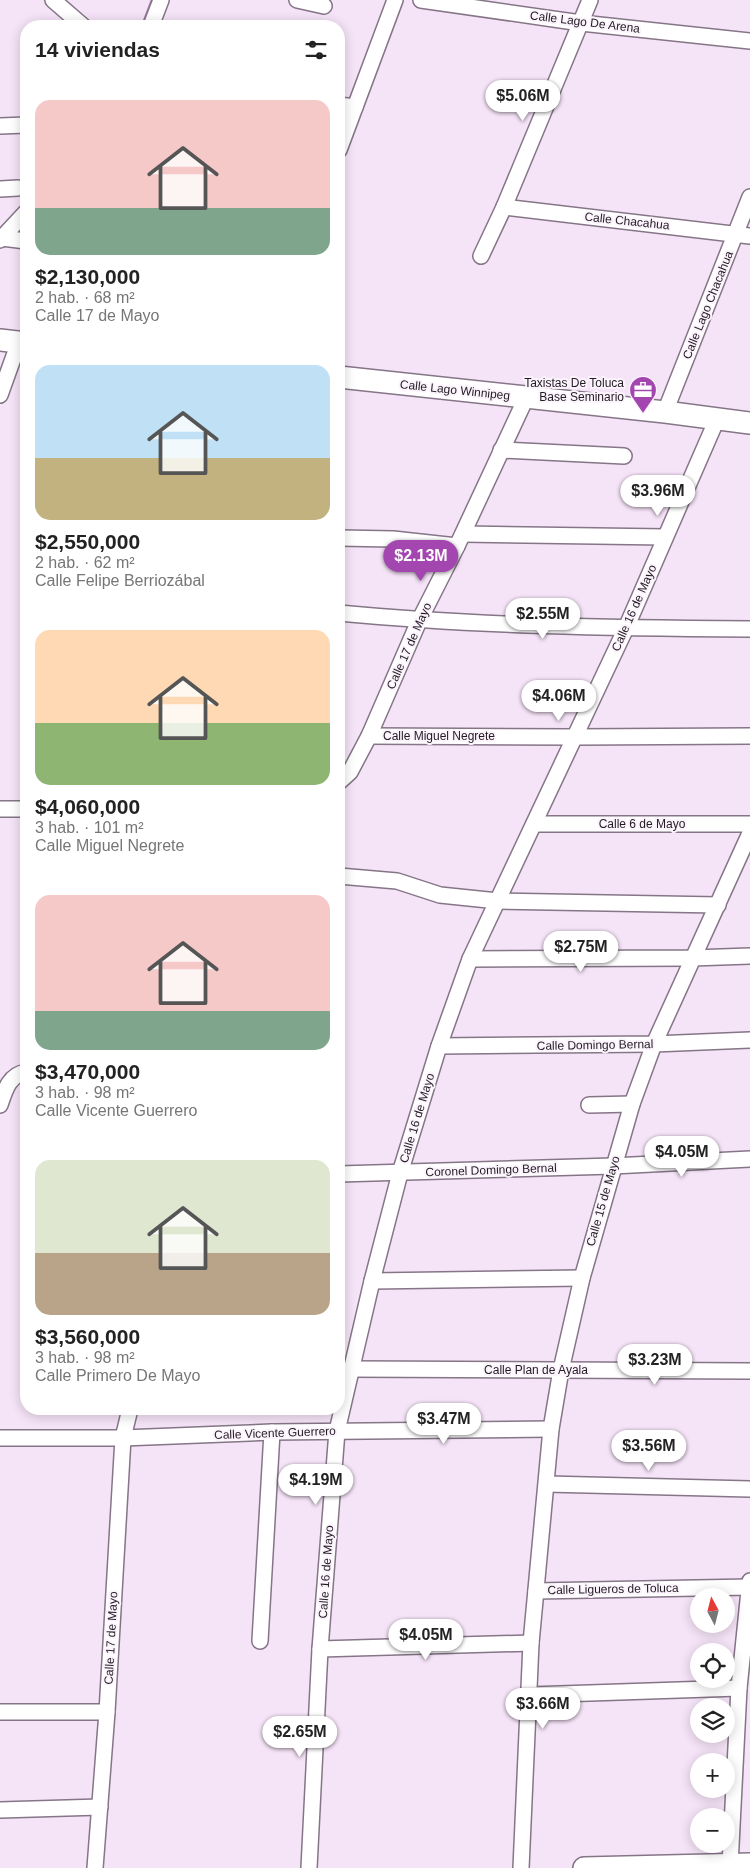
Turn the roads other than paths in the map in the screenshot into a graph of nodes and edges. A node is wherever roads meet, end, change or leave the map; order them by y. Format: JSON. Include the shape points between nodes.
{"nodes":[{"id":1,"x":52,"y":0,"type":"edge"},
{"id":2,"x":160,"y":0,"type":"edge"},
{"id":3,"x":297,"y":0,"type":"edge"},
{"id":4,"x":395,"y":0,"type":"edge"},
{"id":5,"x":421,"y":0,"type":"edge"},
{"id":6,"x":590,"y":0,"type":"edge"},
{"id":7,"x":324,"y":6,"type":"dead end"},
{"id":8,"x":76,"y":20,"type":"edge"},
{"id":9,"x":153,"y":20,"type":"edge"},
{"id":10,"x":580,"y":23,"type":"junction"},
{"id":11,"x":750,"y":41,"type":"edge"},
{"id":12,"x":345,"y":106,"type":"edge"},
{"id":13,"x":355,"y":107,"type":"junction"},
{"id":14,"x":20,"y":125,"type":"edge"},
{"id":15,"x":0,"y":126,"type":"edge"},
{"id":16,"x":345,"y":134,"type":"edge"},
{"id":17,"x":18,"y":188,"type":"dead end"},
{"id":18,"x":0,"y":189,"type":"edge"},
{"id":19,"x":750,"y":198,"type":"edge"},
{"id":20,"x":504,"y":207,"type":"junction"},
{"id":21,"x":20,"y":218,"type":"edge"},
{"id":22,"x":744,"y":235,"type":"edge"},
{"id":23,"x":1,"y":239,"type":"edge"},
{"id":24,"x":20,"y":241,"type":"edge"},
{"id":25,"x":481,"y":256,"type":"dead end"},
{"id":26,"x":15,"y":342,"type":"edge"},
{"id":27,"x":345,"y":378,"type":"edge"},
{"id":28,"x":0,"y":395,"type":"edge"},
{"id":29,"x":526,"y":398,"type":"junction"},
{"id":30,"x":664,"y":412,"type":"junction"},
{"id":31,"x":717,"y":419,"type":"junction"},
{"id":32,"x":750,"y":423,"type":"edge"},
{"id":33,"x":501,"y":450,"type":"junction"},
{"id":34,"x":624,"y":456,"type":"dead end"},
{"id":35,"x":665,"y":537,"type":"junction"},
{"id":36,"x":345,"y":538,"type":"edge"},
{"id":37,"x":460,"y":540,"type":"junction"},
{"id":38,"x":345,"y":614,"type":"edge"},
{"id":39,"x":418,"y":621,"type":"junction"},
{"id":40,"x":626,"y":628,"type":"junction"},
{"id":41,"x":750,"y":629,"type":"edge"},
{"id":42,"x":369,"y":736,"type":"junction"},
{"id":43,"x":750,"y":736,"type":"edge"},
{"id":44,"x":576,"y":738,"type":"junction"},
{"id":45,"x":345,"y":777,"type":"edge"},
{"id":46,"x":20,"y":809,"type":"edge"},
{"id":47,"x":0,"y":810,"type":"edge"},
{"id":48,"x":534,"y":824,"type":"junction"},
{"id":49,"x":750,"y":824,"type":"edge"},
{"id":50,"x":749,"y":838,"type":"edge"},
{"id":51,"x":345,"y":877,"type":"edge"},
{"id":52,"x":498,"y":901,"type":"junction"},
{"id":53,"x":718,"y":905,"type":"junction"},
{"id":54,"x":750,"y":956,"type":"edge"},
{"id":55,"x":692,"y":958,"type":"junction"},
{"id":56,"x":470,"y":959,"type":"junction"},
{"id":57,"x":750,"y":1040,"type":"edge"},
{"id":58,"x":654,"y":1044,"type":"junction"},
{"id":59,"x":439,"y":1046,"type":"junction"},
{"id":60,"x":20,"y":1074,"type":"edge"},
{"id":61,"x":632,"y":1104,"type":"junction"},
{"id":62,"x":0,"y":1105,"type":"edge"},
{"id":63,"x":589,"y":1105,"type":"dead end"},
{"id":64,"x":750,"y":1159,"type":"edge"},
{"id":65,"x":612,"y":1166,"type":"junction"},
{"id":66,"x":400,"y":1173,"type":"junction"},
{"id":67,"x":345,"y":1174,"type":"edge"},
{"id":68,"x":582,"y":1278,"type":"junction"},
{"id":69,"x":372,"y":1281,"type":"junction"},
{"id":70,"x":351,"y":1369,"type":"junction"},
{"id":71,"x":561,"y":1370,"type":"junction"},
{"id":72,"x":750,"y":1371,"type":"edge"},
{"id":73,"x":345,"y":1396,"type":"edge"},
{"id":74,"x":129,"y":1415,"type":"edge"},
{"id":75,"x":341,"y":1415,"type":"edge"},
{"id":76,"x":551,"y":1429,"type":"junction"},
{"id":77,"x":337,"y":1431,"type":"junction"},
{"id":78,"x":272,"y":1432,"type":"junction"},
{"id":79,"x":0,"y":1438,"type":"edge"},
{"id":80,"x":123,"y":1438,"type":"junction"},
{"id":81,"x":546,"y":1484,"type":"junction"},
{"id":82,"x":750,"y":1489,"type":"edge"},
{"id":83,"x":750,"y":1581,"type":"edge"},
{"id":84,"x":750,"y":1587,"type":"edge"},
{"id":85,"x":536,"y":1591,"type":"junction"},
{"id":86,"x":260,"y":1641,"type":"dead end"},
{"id":87,"x":531,"y":1643,"type":"junction"},
{"id":88,"x":320,"y":1649,"type":"junction"},
{"id":89,"x":739,"y":1688,"type":"junction"},
{"id":90,"x":530,"y":1695,"type":"junction"},
{"id":91,"x":0,"y":1712,"type":"edge"},
{"id":92,"x":107,"y":1712,"type":"junction"},
{"id":93,"x":744,"y":1728,"type":"edge"},
{"id":94,"x":100,"y":1807,"type":"junction"},
{"id":95,"x":0,"y":1810,"type":"edge"},
{"id":96,"x":740,"y":1865,"type":"edge"},
{"id":97,"x":648,"y":1867,"type":"edge"},
{"id":98,"x":95,"y":1868,"type":"edge"},
{"id":99,"x":309,"y":1868,"type":"edge"},
{"id":100,"x":521,"y":1868,"type":"edge"},
{"id":101,"x":584,"y":1868,"type":"edge"}],
"edges":[{"from":1,"to":8,"type":"street"},
{"from":2,"to":9,"type":"street"},
{"from":3,"to":7,"type":"street"},
{"from":4,"to":13,"type":"street"},
{"from":5,"to":10,"type":"street","name":"Calle Lago De Arena"},
{"from":6,"to":10,"type":"street"},
{"from":10,"to":11,"type":"street","name":"Calle Lago De Arena"},
{"from":10,"to":20,"type":"street"},
{"from":12,"to":13,"type":"street"},
{"from":13,"to":16,"type":"street"},
{"from":14,"to":15,"type":"street"},
{"from":17,"to":18,"type":"street"},
{"from":19,"to":22,"type":"street","name":"Calle Lago Chacahua"},
{"from":20,"to":22,"type":"street","name":"Calle Chacahua"},
{"from":20,"to":25,"type":"street"},
{"from":21,"to":23,"type":"street"},
{"from":22,"to":30,"type":"street","name":"Calle Lago Chacahua"},
{"from":23,"to":24,"type":"street"},
{"from":26,"to":28,"type":"street"},
{"from":27,"to":29,"type":"main road","name":"Calle Lago Winnipeg"},
{"from":29,"to":30,"type":"main road","name":"Calle Lago Winnipeg"},
{"from":29,"to":33,"type":"street","name":"Calle 17 de Mayo"},
{"from":30,"to":31,"type":"main road","name":"Calle Lago Winnipeg"},
{"from":31,"to":32,"type":"main road","name":"Calle Lago Winnipeg"},
{"from":31,"to":35,"type":"street","name":"Calle 16 de Mayo"},
{"from":33,"to":34,"type":"street"},
{"from":33,"to":37,"type":"street","name":"Calle 17 de Mayo"},
{"from":35,"to":37,"type":"street"},
{"from":35,"to":40,"type":"street","name":"Calle 16 de Mayo"},
{"from":36,"to":37,"type":"street"},
{"from":37,"to":39,"type":"street","name":"Calle 17 de Mayo"},
{"from":38,"to":39,"type":"street"},
{"from":39,"to":40,"type":"street"},
{"from":39,"to":42,"type":"street","name":"Calle 17 de Mayo"},
{"from":40,"to":41,"type":"street"},
{"from":40,"to":44,"type":"street","name":"Calle 16 de Mayo"},
{"from":42,"to":44,"type":"street","name":"Calle Miguel Negrete"},
{"from":42,"to":45,"type":"street","name":"Calle 17 de Mayo"},
{"from":43,"to":44,"type":"street","name":"Calle Miguel Negrete"},
{"from":44,"to":48,"type":"street","name":"Calle 16 de Mayo"},
{"from":46,"to":47,"type":"street"},
{"from":48,"to":49,"type":"street","name":"Calle 6 de Mayo"},
{"from":48,"to":52,"type":"street","name":"Calle 16 de Mayo"},
{"from":50,"to":53,"type":"street","name":"Calle 15 de Mayo"},
{"from":51,"to":52,"type":"street","via":[[397,881],[440,895]]},
{"from":52,"to":53,"type":"street"},
{"from":52,"to":56,"type":"street","name":"Calle 16 de Mayo"},
{"from":53,"to":55,"type":"street","name":"Calle 15 de Mayo"},
{"from":54,"to":55,"type":"street"},
{"from":55,"to":56,"type":"street"},
{"from":55,"to":58,"type":"street","name":"Calle 15 de Mayo"},
{"from":56,"to":59,"type":"street","name":"Calle 16 de Mayo"},
{"from":57,"to":58,"type":"street","name":"Calle Domingo Bernal"},
{"from":58,"to":59,"type":"street","name":"Calle Domingo Bernal"},
{"from":58,"to":61,"type":"street","name":"Calle 15 de Mayo"},
{"from":59,"to":66,"type":"street","name":"Calle 16 de Mayo"},
{"from":60,"to":62,"type":"street","via":[[8,1082]]},
{"from":61,"to":63,"type":"street"},
{"from":61,"to":65,"type":"street","name":"Calle 15 de Mayo"},
{"from":64,"to":65,"type":"street","name":"Coronel Domingo Bernal"},
{"from":65,"to":66,"type":"street","name":"Coronel Domingo Bernal"},
{"from":65,"to":68,"type":"street","name":"Calle 15 de Mayo"},
{"from":66,"to":67,"type":"street","name":"Coronel Domingo Bernal"},
{"from":66,"to":69,"type":"street","name":"Calle 16 de Mayo"},
{"from":68,"to":69,"type":"street"},
{"from":68,"to":71,"type":"street","name":"Calle 15 de Mayo"},
{"from":69,"to":70,"type":"street","name":"Calle 16 de Mayo"},
{"from":70,"to":71,"type":"street","name":"Calle Plan de Ayala"},
{"from":70,"to":73,"type":"street","name":"Calle 16 de Mayo"},
{"from":71,"to":72,"type":"street","name":"Calle Plan de Ayala"},
{"from":71,"to":76,"type":"street","name":"Calle 15 de Mayo"},
{"from":74,"to":80,"type":"street","name":"Calle 17 de Mayo"},
{"from":75,"to":77,"type":"street","name":"Calle 16 de Mayo"},
{"from":76,"to":77,"type":"street","name":"Calle Vicente Guerrero"},
{"from":76,"to":81,"type":"street","name":"Calle 15 de Mayo"},
{"from":77,"to":78,"type":"street","name":"Calle Vicente Guerrero"},
{"from":77,"to":88,"type":"street","name":"Calle 16 de Mayo"},
{"from":78,"to":80,"type":"street","name":"Calle Vicente Guerrero"},
{"from":78,"to":86,"type":"street"},
{"from":79,"to":80,"type":"street","name":"Calle Vicente Guerrero"},
{"from":80,"to":92,"type":"street","name":"Calle 17 de Mayo"},
{"from":81,"to":82,"type":"street"},
{"from":81,"to":85,"type":"street","name":"Calle 15 de Mayo"},
{"from":83,"to":84,"type":"street"},
{"from":84,"to":85,"type":"street","name":"Calle Ligueros de Toluca"},
{"from":84,"to":89,"type":"street"},
{"from":85,"to":87,"type":"street","name":"Calle 15 de Mayo"},
{"from":87,"to":88,"type":"street"},
{"from":87,"to":90,"type":"street","name":"Calle 15 de Mayo"},
{"from":88,"to":99,"type":"street","name":"Calle 16 de Mayo"},
{"from":89,"to":90,"type":"street"},
{"from":89,"to":93,"type":"street"},
{"from":90,"to":100,"type":"street","name":"Calle 15 de Mayo"},
{"from":91,"to":92,"type":"street"},
{"from":92,"to":94,"type":"street","name":"Calle 17 de Mayo"},
{"from":93,"to":96,"type":"street"},
{"from":94,"to":95,"type":"street"},
{"from":94,"to":98,"type":"street","name":"Calle 17 de Mayo"},
{"from":96,"to":97,"type":"main road"},
{"from":97,"to":101,"type":"main road"}]}
